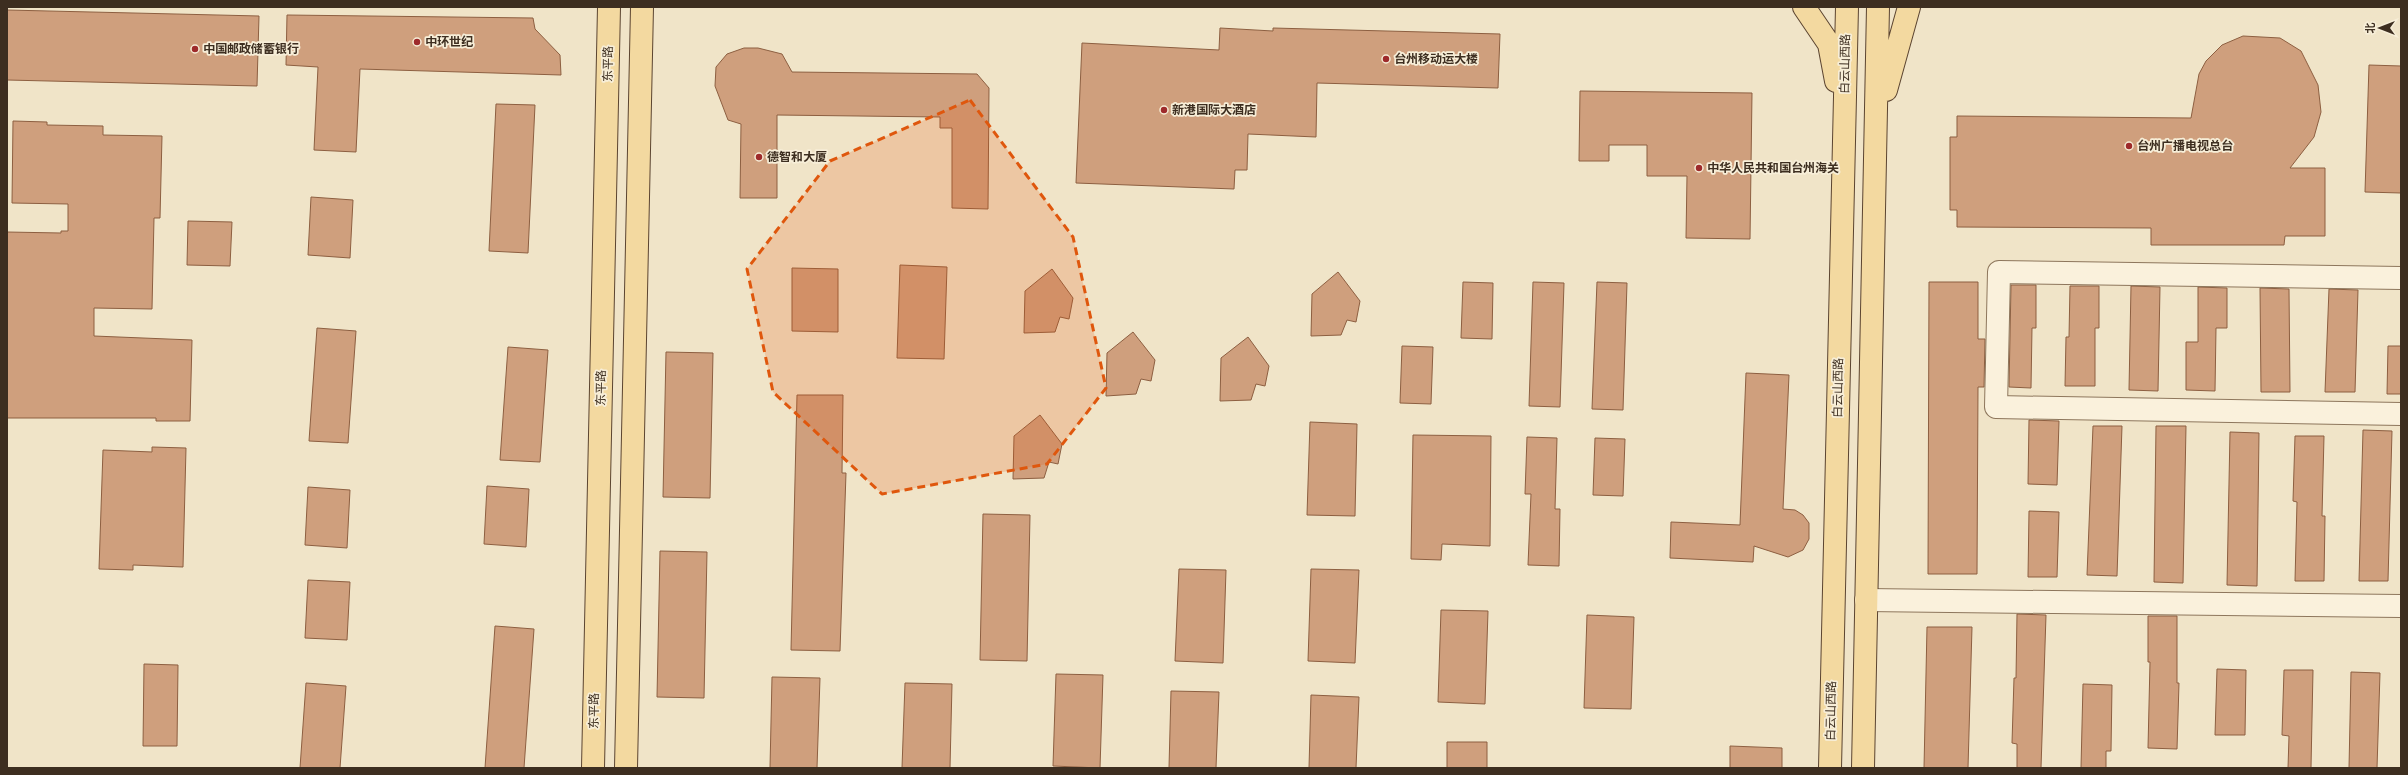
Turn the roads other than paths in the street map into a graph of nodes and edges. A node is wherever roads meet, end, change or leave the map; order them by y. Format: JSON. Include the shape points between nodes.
{"nodes":[{"id":1,"x":609,"y":7,"type":"edge"},
{"id":2,"x":642,"y":7,"type":"edge"},
{"id":3,"x":1804,"y":7,"type":"edge"},
{"id":4,"x":1847,"y":7,"type":"edge"},
{"id":5,"x":1878,"y":7,"type":"edge"},
{"id":6,"x":1909,"y":7,"type":"edge"},
{"id":7,"x":1844,"y":122,"type":"junction"},
{"id":8,"x":1875,"y":138,"type":"junction"},
{"id":9,"x":2401,"y":278,"type":"edge"},
{"id":10,"x":2401,"y":414,"type":"edge"},
{"id":11,"x":1866,"y":600,"type":"junction"},
{"id":12,"x":2401,"y":606,"type":"edge"},
{"id":13,"x":592,"y":768,"type":"edge"},
{"id":14,"x":626,"y":768,"type":"edge"},
{"id":15,"x":1830,"y":768,"type":"edge"},
{"id":16,"x":1862,"y":768,"type":"edge"}],
"edges":[{"from":1,"to":13,"type":"main road","name":"东平路"},
{"from":2,"to":14,"type":"main road"},
{"from":3,"to":7,"type":"main road","via":[[1829,44]]},
{"from":4,"to":7,"type":"main road","name":"白云山西路"},
{"from":5,"to":8,"type":"main road"},
{"from":6,"to":8,"type":"main road","via":[[1891,66]]},
{"from":7,"to":15,"type":"main road","name":"白云山西路"},
{"from":8,"to":11,"type":"main road"},
{"from":9,"to":10,"type":"lane","via":[[1999,272],[1996,407]]},
{"from":11,"to":12,"type":"lane"},
{"from":11,"to":16,"type":"main road"}]}
